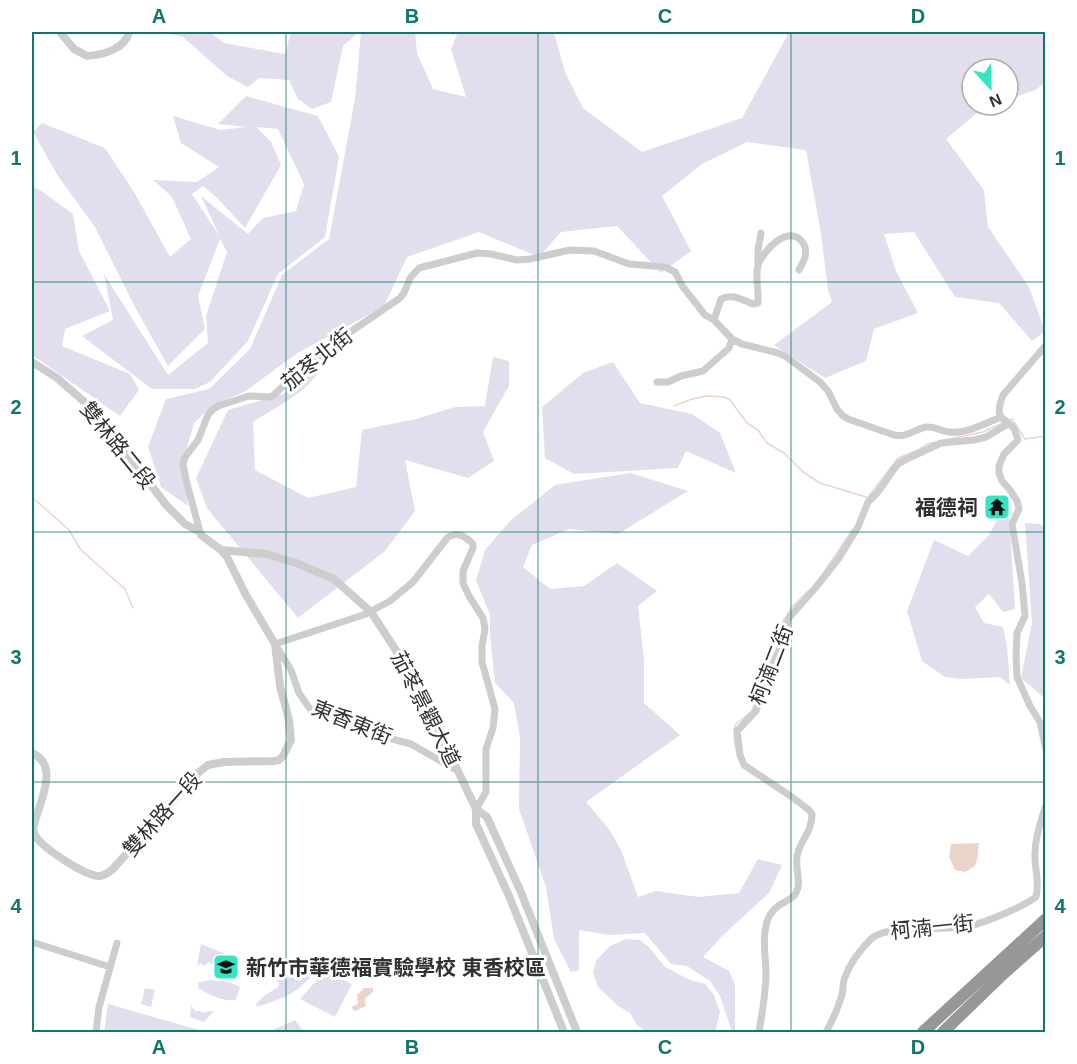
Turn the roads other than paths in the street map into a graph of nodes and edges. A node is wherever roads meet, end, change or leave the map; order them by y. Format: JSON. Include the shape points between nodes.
{"nodes":[{"id":1,"x":60,"y":32,"type":"edge"},
{"id":2,"x":129,"y":32,"type":"edge"},
{"id":3,"x":760,"y":233,"type":"dead end"},
{"id":4,"x":758,"y":265,"type":"junction"},
{"id":5,"x":800,"y":270,"type":"dead end"},
{"id":6,"x":714,"y":320,"type":"junction"},
{"id":7,"x":732,"y":339,"type":"junction"},
{"id":8,"x":1046,"y":345,"type":"edge"},
{"id":9,"x":32,"y":362,"type":"edge"},
{"id":10,"x":657,"y":382,"type":"dead end"},
{"id":11,"x":1001,"y":417,"type":"junction"},
{"id":12,"x":1008,"y":424,"type":"junction"},
{"id":13,"x":200,"y":532,"type":"junction"},
{"id":14,"x":221,"y":550,"type":"junction"},
{"id":15,"x":371,"y":612,"type":"junction"},
{"id":16,"x":275,"y":644,"type":"junction"},
{"id":17,"x":1046,"y":750,"type":"edge"},
{"id":18,"x":32,"y":753,"type":"edge"},
{"id":19,"x":458,"y":771,"type":"junction"},
{"id":20,"x":1046,"y":805,"type":"edge"},
{"id":21,"x":476,"y":809,"type":"junction"},
{"id":22,"x":1046,"y":919,"type":"edge"},
{"id":23,"x":1046,"y":936,"type":"edge"},
{"id":24,"x":32,"y":942,"type":"edge"},
{"id":25,"x":117,"y":943,"type":"dead end"},
{"id":26,"x":110,"y":967,"type":"junction"},
{"id":27,"x":96,"y":1032,"type":"edge"},
{"id":28,"x":564,"y":1032,"type":"edge"},
{"id":29,"x":577,"y":1032,"type":"edge"},
{"id":30,"x":759,"y":1032,"type":"edge"},
{"id":31,"x":826,"y":1032,"type":"edge"},
{"id":32,"x":922,"y":1032,"type":"edge"},
{"id":33,"x":944,"y":1032,"type":"edge"}],
"edges":[{"from":1,"to":2,"type":"street","via":[[74,49],[87,56],[112,50]]},
{"from":3,"to":4,"type":"street"},
{"from":4,"to":5,"type":"street","via":[[768,249],[791,235],[803,242],[806,250]]},
{"from":4,"to":6,"type":"street","via":[[758,303],[724,297]]},
{"from":6,"to":7,"type":"street","name":"茄苳北街"},
{"from":6,"to":13,"type":"street","name":"茄苳北街","via":[[695,303],[675,272],[665,267],[629,264],[594,251],[570,250],[517,260],[477,253],[419,268],[400,298],[343,337],[274,395],[249,396],[212,410],[183,464]]},
{"from":7,"to":10,"type":"street","via":[[729,348],[703,371]]},
{"from":7,"to":11,"type":"street","name":"茄苳北街","via":[[785,356],[820,382],[843,416],[894,435],[901,437],[925,427],[949,432],[964,430]]},
{"from":8,"to":11,"type":"street","via":[[1003,395]]},
{"from":9,"to":13,"type":"street","name":"雙林路二段","via":[[88,405],[167,506]]},
{"from":11,"to":12,"type":"street"},
{"from":12,"to":17,"type":"street","via":[[1014,428],[1017,440],[1004,454],[999,473],[1019,509],[1012,524],[1025,616],[1017,633],[1017,677],[1040,722]]},
{"from":12,"to":30,"type":"street","name":"柯湳二街","via":[[986,437],[941,443],[899,463],[868,502],[839,558],[789,619],[756,711],[737,731],[744,765],[812,814],[808,835],[797,855],[797,892],[773,909],[766,926],[766,987]]},
{"from":13,"to":14,"type":"street"},
{"from":14,"to":15,"type":"street","name":"茄苳景觀大道","via":[[266,554],[296,562],[334,579]]},
{"from":14,"to":16,"type":"street"},
{"from":15,"to":16,"type":"street"},
{"from":15,"to":19,"type":"street","name":"茄苳景觀大道","via":[[414,678]]},
{"from":15,"to":21,"type":"street","via":[[413,582],[448,537],[459,534],[473,544],[463,583],[483,618],[482,662],[495,710],[486,749],[486,792]]},
{"from":16,"to":18,"type":"street","name":"雙林路一段","via":[[291,740],[283,756],[274,761],[208,765],[105,875],[96,876],[69,863],[35,837],[34,822],[48,772],[38,755]]},
{"from":16,"to":19,"type":"street","name":"東香東街","via":[[310,709],[353,719],[411,744]]},
{"from":19,"to":21,"type":"street","name":"茄苳景觀大道"},
{"from":20,"to":31,"type":"street","name":"柯湳一街","via":[[1036,839],[1036,897],[970,926],[875,935],[845,976],[837,1009]]},
{"from":21,"to":28,"type":"street","name":"茄苳景觀大道","via":[[476,824]]},
{"from":21,"to":29,"type":"street","name":"茄苳景觀大道","via":[[487,817]]},
{"from":22,"to":32,"type":"highway"},
{"from":23,"to":33,"type":"highway"},
{"from":24,"to":26,"type":"street"},
{"from":25,"to":26,"type":"street"},
{"from":26,"to":27,"type":"street"}]}
